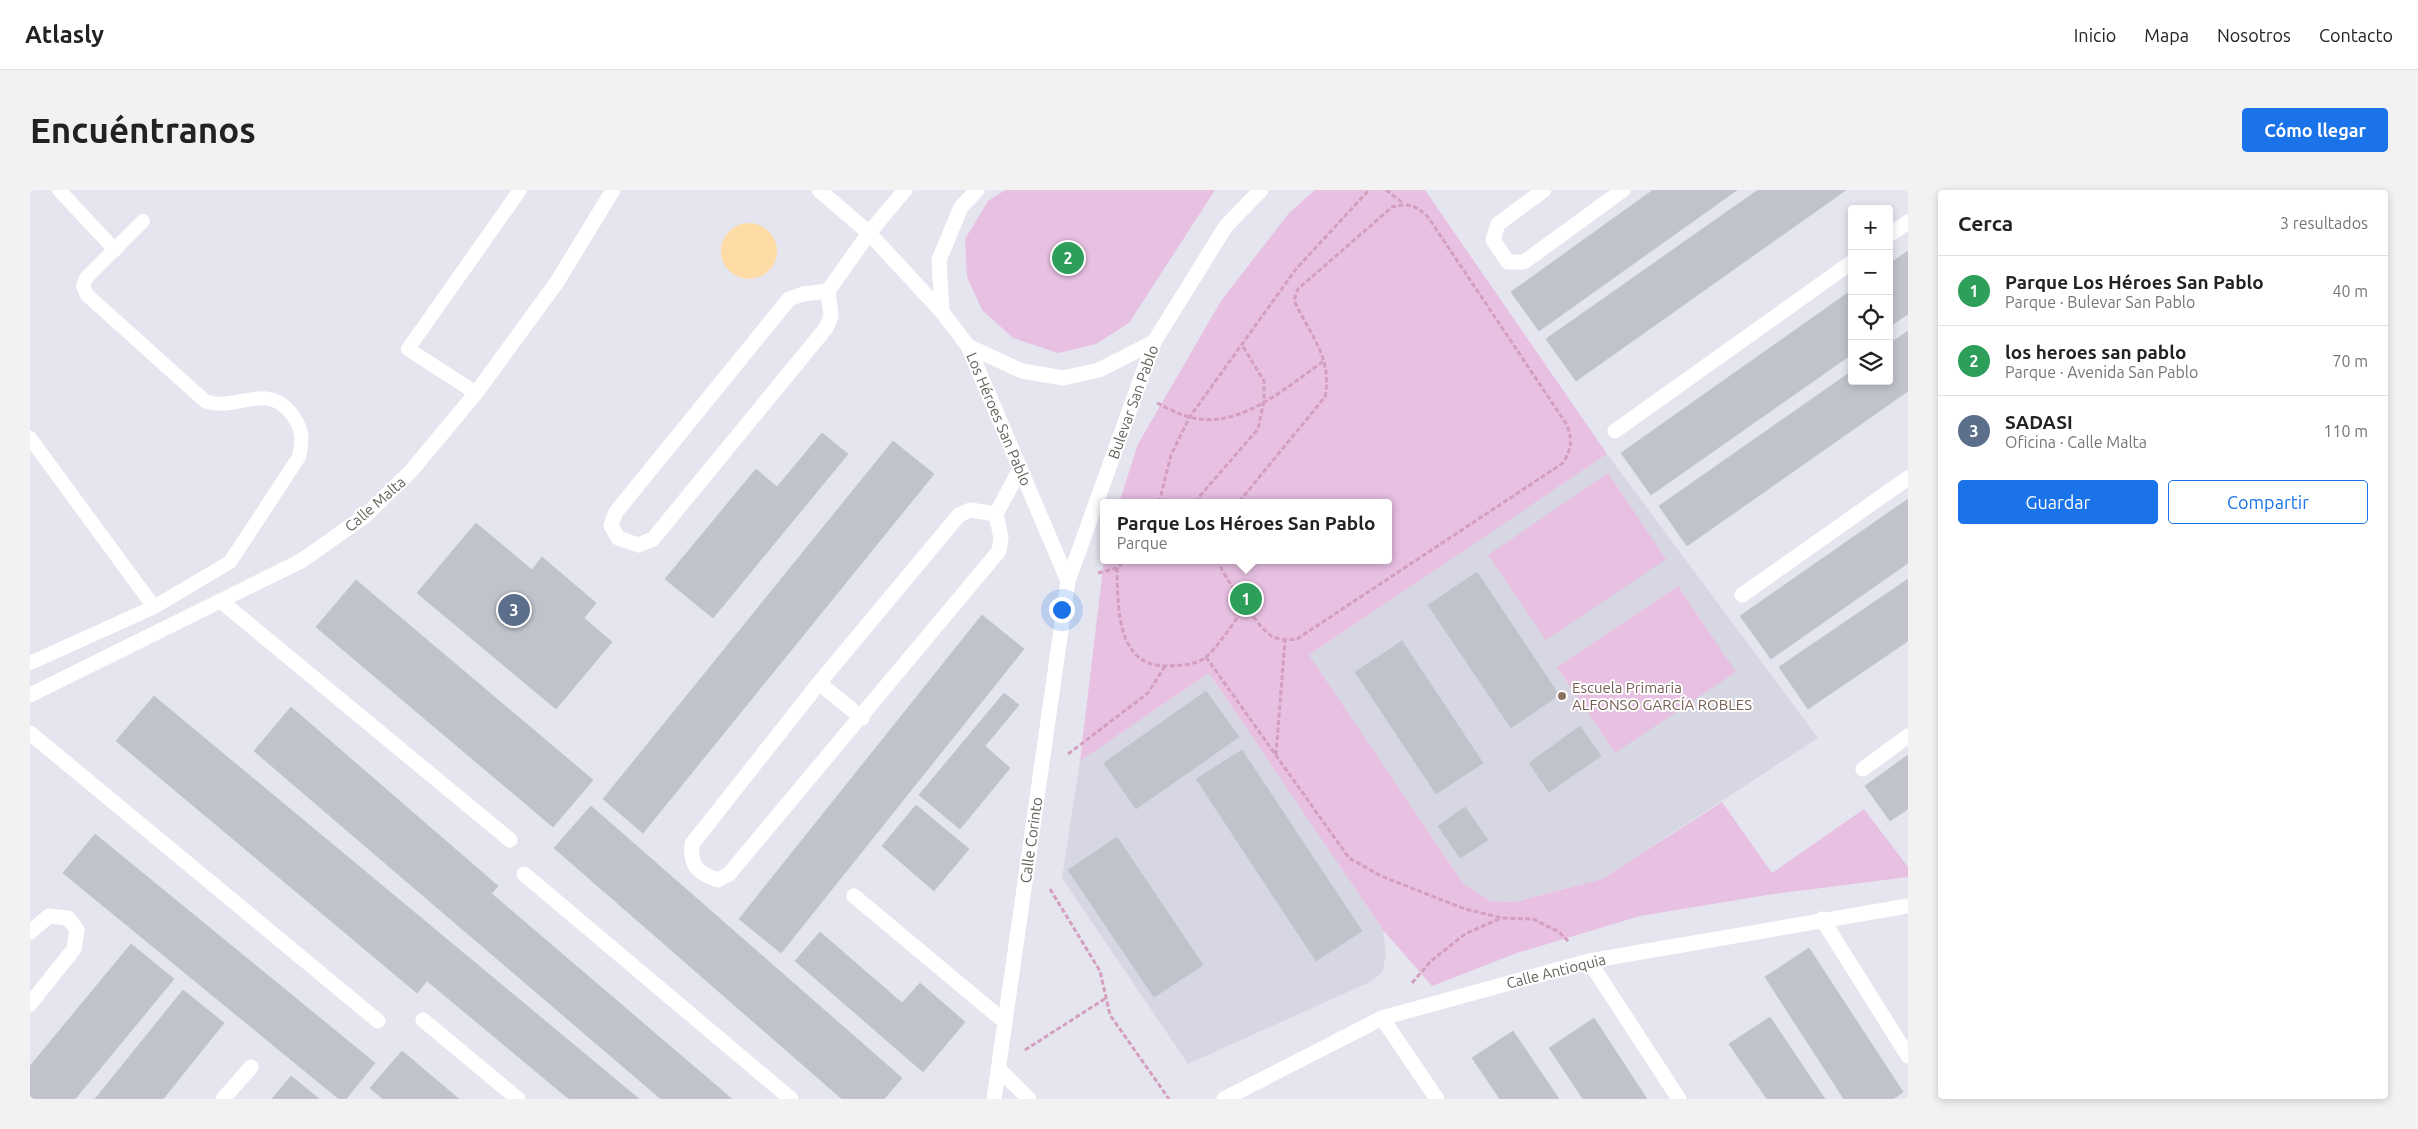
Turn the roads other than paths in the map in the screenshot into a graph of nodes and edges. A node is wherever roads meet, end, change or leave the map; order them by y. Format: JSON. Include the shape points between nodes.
{"nodes":[{"id":1,"x":59,"y":190,"type":"edge"},
{"id":2,"x":520,"y":190,"type":"edge"},
{"id":3,"x":614,"y":190,"type":"edge"},
{"id":4,"x":819,"y":190,"type":"edge"},
{"id":5,"x":905,"y":190,"type":"edge"},
{"id":6,"x":977,"y":190,"type":"edge"},
{"id":7,"x":1261,"y":190,"type":"edge"},
{"id":8,"x":1544,"y":190,"type":"edge"},
{"id":9,"x":1623,"y":190,"type":"edge"},
{"id":10,"x":143,"y":221,"type":"dead end"},
{"id":11,"x":1908,"y":222,"type":"edge"},
{"id":12,"x":1893,"y":232,"type":"edge"},
{"id":13,"x":869,"y":233,"type":"junction"},
{"id":14,"x":115,"y":250,"type":"junction"},
{"id":15,"x":1848,"y":265,"type":"edge"},
{"id":16,"x":828,"y":291,"type":"junction"},
{"id":17,"x":942,"y":312,"type":"junction"},
{"id":18,"x":1154,"y":342,"type":"junction"},
{"id":19,"x":968,"y":346,"type":"junction"},
{"id":20,"x":476,"y":393,"type":"junction"},
{"id":21,"x":1615,"y":431,"type":"dead end"},
{"id":22,"x":30,"y":438,"type":"edge"},
{"id":23,"x":1020,"y":469,"type":"junction"},
{"id":24,"x":1908,"y":478,"type":"edge"},
{"id":25,"x":996,"y":514,"type":"junction"},
{"id":26,"x":1068,"y":580,"type":"junction"},
{"id":27,"x":1742,"y":595,"type":"dead end"},
{"id":28,"x":222,"y":602,"type":"junction"},
{"id":29,"x":154,"y":607,"type":"junction"},
{"id":30,"x":30,"y":663,"type":"edge"},
{"id":31,"x":819,"y":683,"type":"junction"},
{"id":32,"x":30,"y":695,"type":"edge"},
{"id":33,"x":862,"y":718,"type":"junction"},
{"id":34,"x":30,"y":733,"type":"edge"},
{"id":35,"x":1908,"y":736,"type":"edge"},
{"id":36,"x":1862,"y":769,"type":"dead end"},
{"id":37,"x":510,"y":840,"type":"dead end"},
{"id":38,"x":524,"y":874,"type":"dead end"},
{"id":39,"x":854,"y":896,"type":"dead end"},
{"id":40,"x":1908,"y":906,"type":"edge"},
{"id":41,"x":1822,"y":919,"type":"junction"},
{"id":42,"x":30,"y":932,"type":"edge"},
{"id":43,"x":1589,"y":961,"type":"junction"},
{"id":44,"x":30,"y":1004,"type":"edge"},
{"id":45,"x":1382,"y":1018,"type":"junction"},
{"id":46,"x":422,"y":1020,"type":"dead end"},
{"id":47,"x":378,"y":1021,"type":"dead end"},
{"id":48,"x":1004,"y":1022,"type":"junction"},
{"id":49,"x":1908,"y":1056,"type":"edge"},
{"id":50,"x":250,"y":1067,"type":"dead end"},
{"id":51,"x":998,"y":1068,"type":"junction"},
{"id":52,"x":223,"y":1099,"type":"edge"},
{"id":53,"x":518,"y":1099,"type":"edge"},
{"id":54,"x":791,"y":1099,"type":"edge"},
{"id":55,"x":994,"y":1099,"type":"edge"},
{"id":56,"x":1029,"y":1099,"type":"edge"},
{"id":57,"x":1224,"y":1099,"type":"edge"},
{"id":58,"x":1437,"y":1099,"type":"edge"},
{"id":59,"x":1679,"y":1099,"type":"edge"}],
"edges":[{"from":1,"to":14,"type":"lane"},
{"from":2,"to":20,"type":"lane","via":[[408,349]]},
{"from":3,"to":20,"type":"street","name":"Calle Malta","via":[[557,282]]},
{"from":4,"to":13,"type":"street","name":"Los Héroes San Pablo"},
{"from":5,"to":13,"type":"street"},
{"from":6,"to":17,"type":"street","via":[[961,207],[939,260]]},
{"from":7,"to":18,"type":"street","name":"Bulevar San Pablo","via":[[1226,226]]},
{"from":8,"to":9,"type":"street","via":[[1498,224],[1493,240],[1508,262],[1524,262]]},
{"from":10,"to":14,"type":"lane"},
{"from":11,"to":12,"type":"street"},
{"from":13,"to":16,"type":"street"},
{"from":13,"to":17,"type":"street","name":"Los Héroes San Pablo"},
{"from":14,"to":29,"type":"lane","via":[[86,278],[83,286],[87,295],[205,401],[216,405],[266,397],[284,404],[296,420],[303,438],[299,457],[230,562]]},
{"from":15,"to":21,"type":"street"},
{"from":16,"to":16,"type":"street","via":[[803,294],[790,300],[616,512],[611,525],[618,538],[638,545],[653,540],[826,328],[831,316]]},
{"from":17,"to":19,"type":"street","name":"Los Héroes San Pablo"},
{"from":18,"to":19,"type":"street","via":[[1099,370],[1063,378],[1022,371]]},
{"from":18,"to":26,"type":"street","name":"Bulevar San Pablo"},
{"from":19,"to":23,"type":"street","name":"Los Héroes San Pablo"},
{"from":20,"to":28,"type":"street","name":"Calle Malta","via":[[412,471],[365,516],[301,561]]},
{"from":22,"to":29,"type":"lane"},
{"from":23,"to":25,"type":"street"},
{"from":23,"to":26,"type":"street","name":"Los Héroes San Pablo"},
{"from":24,"to":27,"type":"street"},
{"from":25,"to":31,"type":"street","via":[[970,510],[959,515]]},
{"from":25,"to":33,"type":"street","via":[[1001,538],[999,551]]},
{"from":26,"to":48,"type":"street","name":"Calle Corinto"},
{"from":28,"to":32,"type":"street","name":"Calle Malta"},
{"from":28,"to":37,"type":"street"},
{"from":29,"to":30,"type":"lane"},
{"from":31,"to":33,"type":"street"},
{"from":31,"to":33,"type":"street","via":[[692,844],[690,858],[701,874],[718,880],[730,874]]},
{"from":34,"to":47,"type":"street"},
{"from":35,"to":36,"type":"street"},
{"from":38,"to":54,"type":"street"},
{"from":39,"to":48,"type":"street"},
{"from":40,"to":41,"type":"street","name":"Calle Antioquia"},
{"from":41,"to":43,"type":"street","name":"Calle Antioquia"},
{"from":41,"to":49,"type":"street"},
{"from":42,"to":44,"type":"street","via":[[49,916],[68,918],[77,930],[74,949]]},
{"from":43,"to":45,"type":"street","name":"Calle Antioquia"},
{"from":43,"to":59,"type":"street"},
{"from":45,"to":57,"type":"street","name":"Calle Antioquia"},
{"from":45,"to":58,"type":"street"},
{"from":46,"to":53,"type":"street"},
{"from":48,"to":51,"type":"street","name":"Calle Corinto"},
{"from":50,"to":52,"type":"street"},
{"from":51,"to":55,"type":"street","name":"Calle Corinto"},
{"from":51,"to":56,"type":"street"}]}
